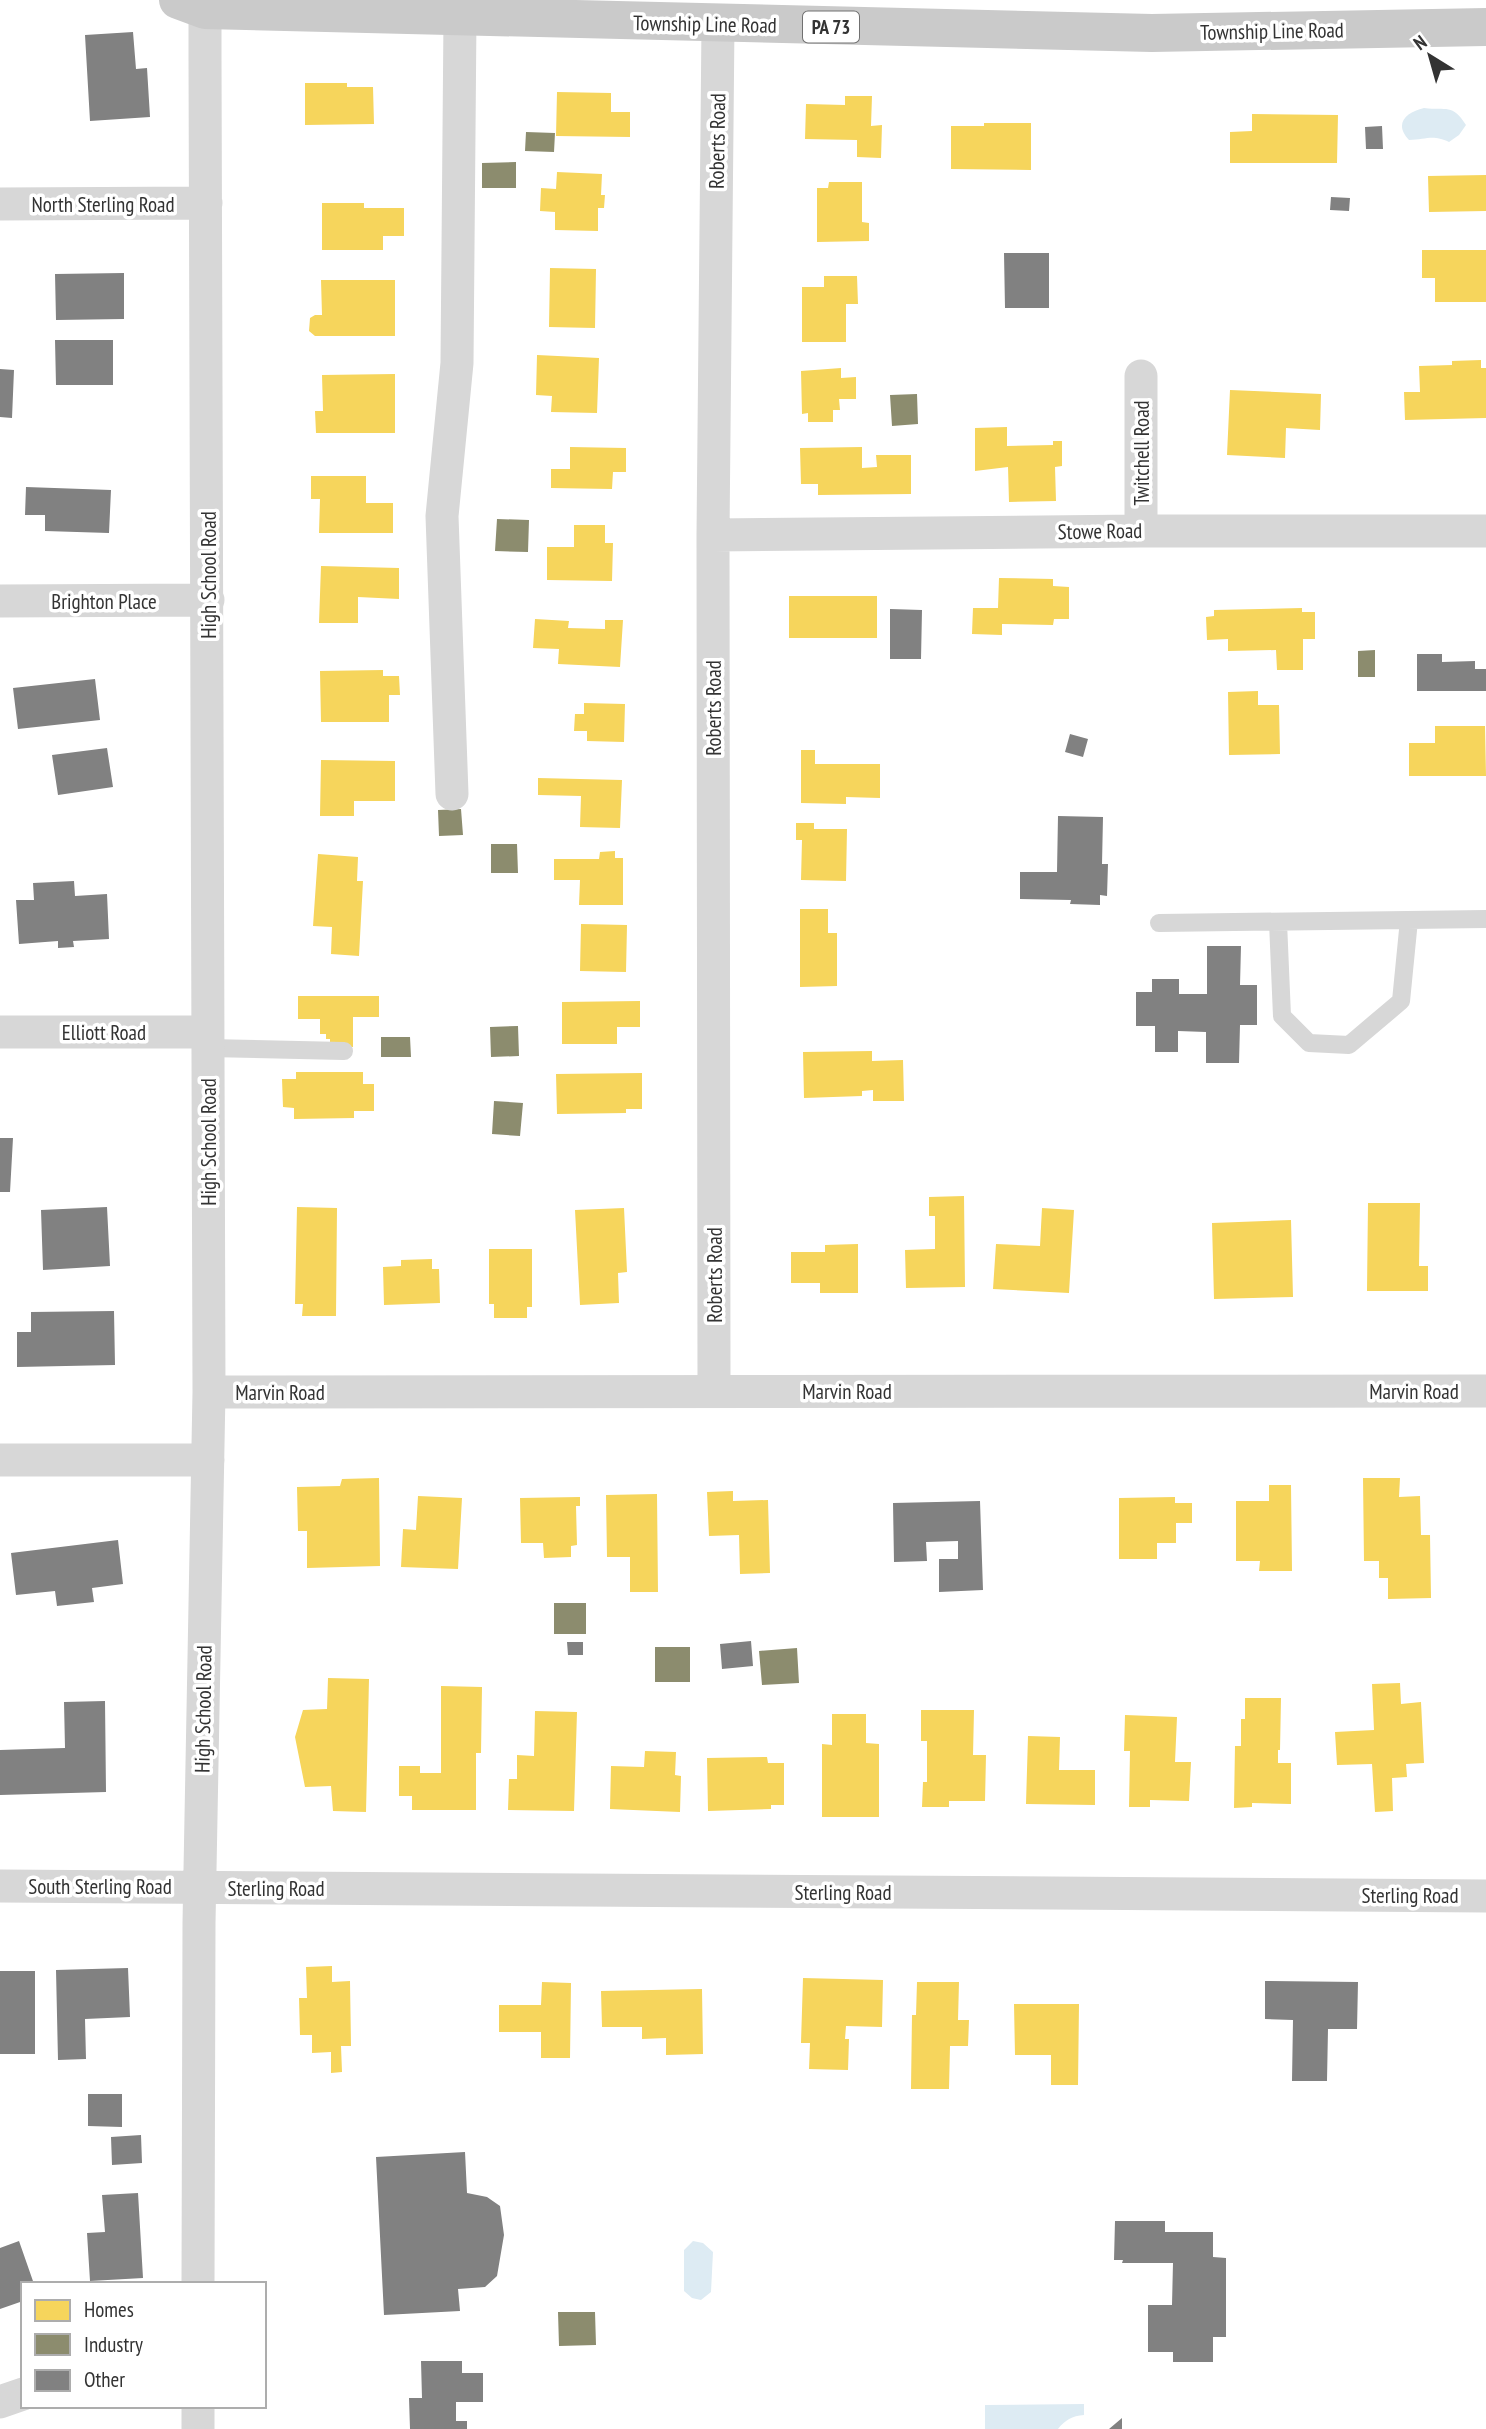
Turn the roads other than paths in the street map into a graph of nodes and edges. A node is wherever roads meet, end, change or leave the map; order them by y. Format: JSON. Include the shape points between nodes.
{"nodes":[{"id":1,"x":197,"y":3,"type":"edge"},
{"id":2,"x":738,"y":16,"type":"edge"},
{"id":3,"x":460,"y":17,"type":"junction"},
{"id":4,"x":1486,"y":27,"type":"edge"},
{"id":5,"x":206,"y":203,"type":"junction"},
{"id":6,"x":0,"y":204,"type":"edge"},
{"id":7,"x":1141,"y":376,"type":"dead end"},
{"id":8,"x":1141,"y":531,"type":"junction"},
{"id":9,"x":1486,"y":531,"type":"edge"},
{"id":10,"x":713,"y":535,"type":"junction"},
{"id":11,"x":208,"y":600,"type":"junction"},
{"id":12,"x":0,"y":601,"type":"edge"},
{"id":13,"x":452,"y":794,"type":"dead end"},
{"id":14,"x":1486,"y":919,"type":"edge"},
{"id":15,"x":1409,"y":920,"type":"junction"},
{"id":16,"x":1278,"y":922,"type":"junction"},
{"id":17,"x":1159,"y":923,"type":"dead end"},
{"id":18,"x":0,"y":1032,"type":"edge"},
{"id":19,"x":207,"y":1040,"type":"junction"},
{"id":20,"x":345,"y":1052,"type":"dead end"},
{"id":21,"x":714,"y":1391,"type":"junction"},
{"id":22,"x":1486,"y":1391,"type":"edge"},
{"id":23,"x":209,"y":1392,"type":"junction"},
{"id":24,"x":0,"y":1460,"type":"edge"},
{"id":25,"x":208,"y":1460,"type":"junction"},
{"id":26,"x":0,"y":1886,"type":"edge"},
{"id":27,"x":200,"y":1887,"type":"junction"},
{"id":28,"x":1486,"y":1896,"type":"edge"},
{"id":29,"x":198,"y":2282,"type":"edge"},
{"id":30,"x":21,"y":2395,"type":"edge"},
{"id":31,"x":0,"y":2402,"type":"edge"},
{"id":32,"x":198,"y":2408,"type":"edge"},
{"id":33,"x":198,"y":2429,"type":"edge"}],
"edges":[{"from":1,"to":3,"type":"main road","name":"Township Line Road","number":"PA 73"},
{"from":1,"to":5,"type":"street","name":"High School Road"},
{"from":2,"to":3,"type":"main road","name":"Township Line Road","number":"PA 73"},
{"from":2,"to":4,"type":"main road","name":"Township Line Road","number":"PA 73","via":[[1152,33]]},
{"from":2,"to":10,"type":"street","name":"Roberts Road"},
{"from":3,"to":13,"type":"street","via":[[457,363],[442,516]]},
{"from":5,"to":6,"type":"street","name":"North Sterling Road"},
{"from":5,"to":11,"type":"street","name":"High School Road"},
{"from":7,"to":8,"type":"street","name":"Twitchell Road"},
{"from":8,"to":9,"type":"street","name":"Stowe Road"},
{"from":8,"to":10,"type":"street","name":"Stowe Road"},
{"from":10,"to":21,"type":"street","name":"Roberts Road"},
{"from":11,"to":12,"type":"street","name":"Brighton Place"},
{"from":11,"to":19,"type":"street","name":"High School Road"},
{"from":14,"to":15,"type":"lane"},
{"from":15,"to":16,"type":"lane"},
{"from":15,"to":16,"type":"lane","via":[[1401,1001],[1349,1045],[1309,1043],[1282,1016]]},
{"from":16,"to":17,"type":"lane"},
{"from":18,"to":19,"type":"street","name":"Elliott Road"},
{"from":19,"to":20,"type":"lane"},
{"from":19,"to":23,"type":"street","name":"High School Road"},
{"from":21,"to":22,"type":"street","name":"Marvin Road"},
{"from":21,"to":23,"type":"street","name":"Marvin Road"},
{"from":23,"to":25,"type":"street","name":"High School Road"},
{"from":24,"to":25,"type":"street"},
{"from":25,"to":27,"type":"street","name":"High School Road"},
{"from":26,"to":27,"type":"street","name":"South Sterling Road"},
{"from":27,"to":28,"type":"street","name":"Sterling Road"},
{"from":27,"to":29,"type":"street","name":"High School Road"},
{"from":30,"to":31,"type":"street"},
{"from":32,"to":33,"type":"street"}]}
